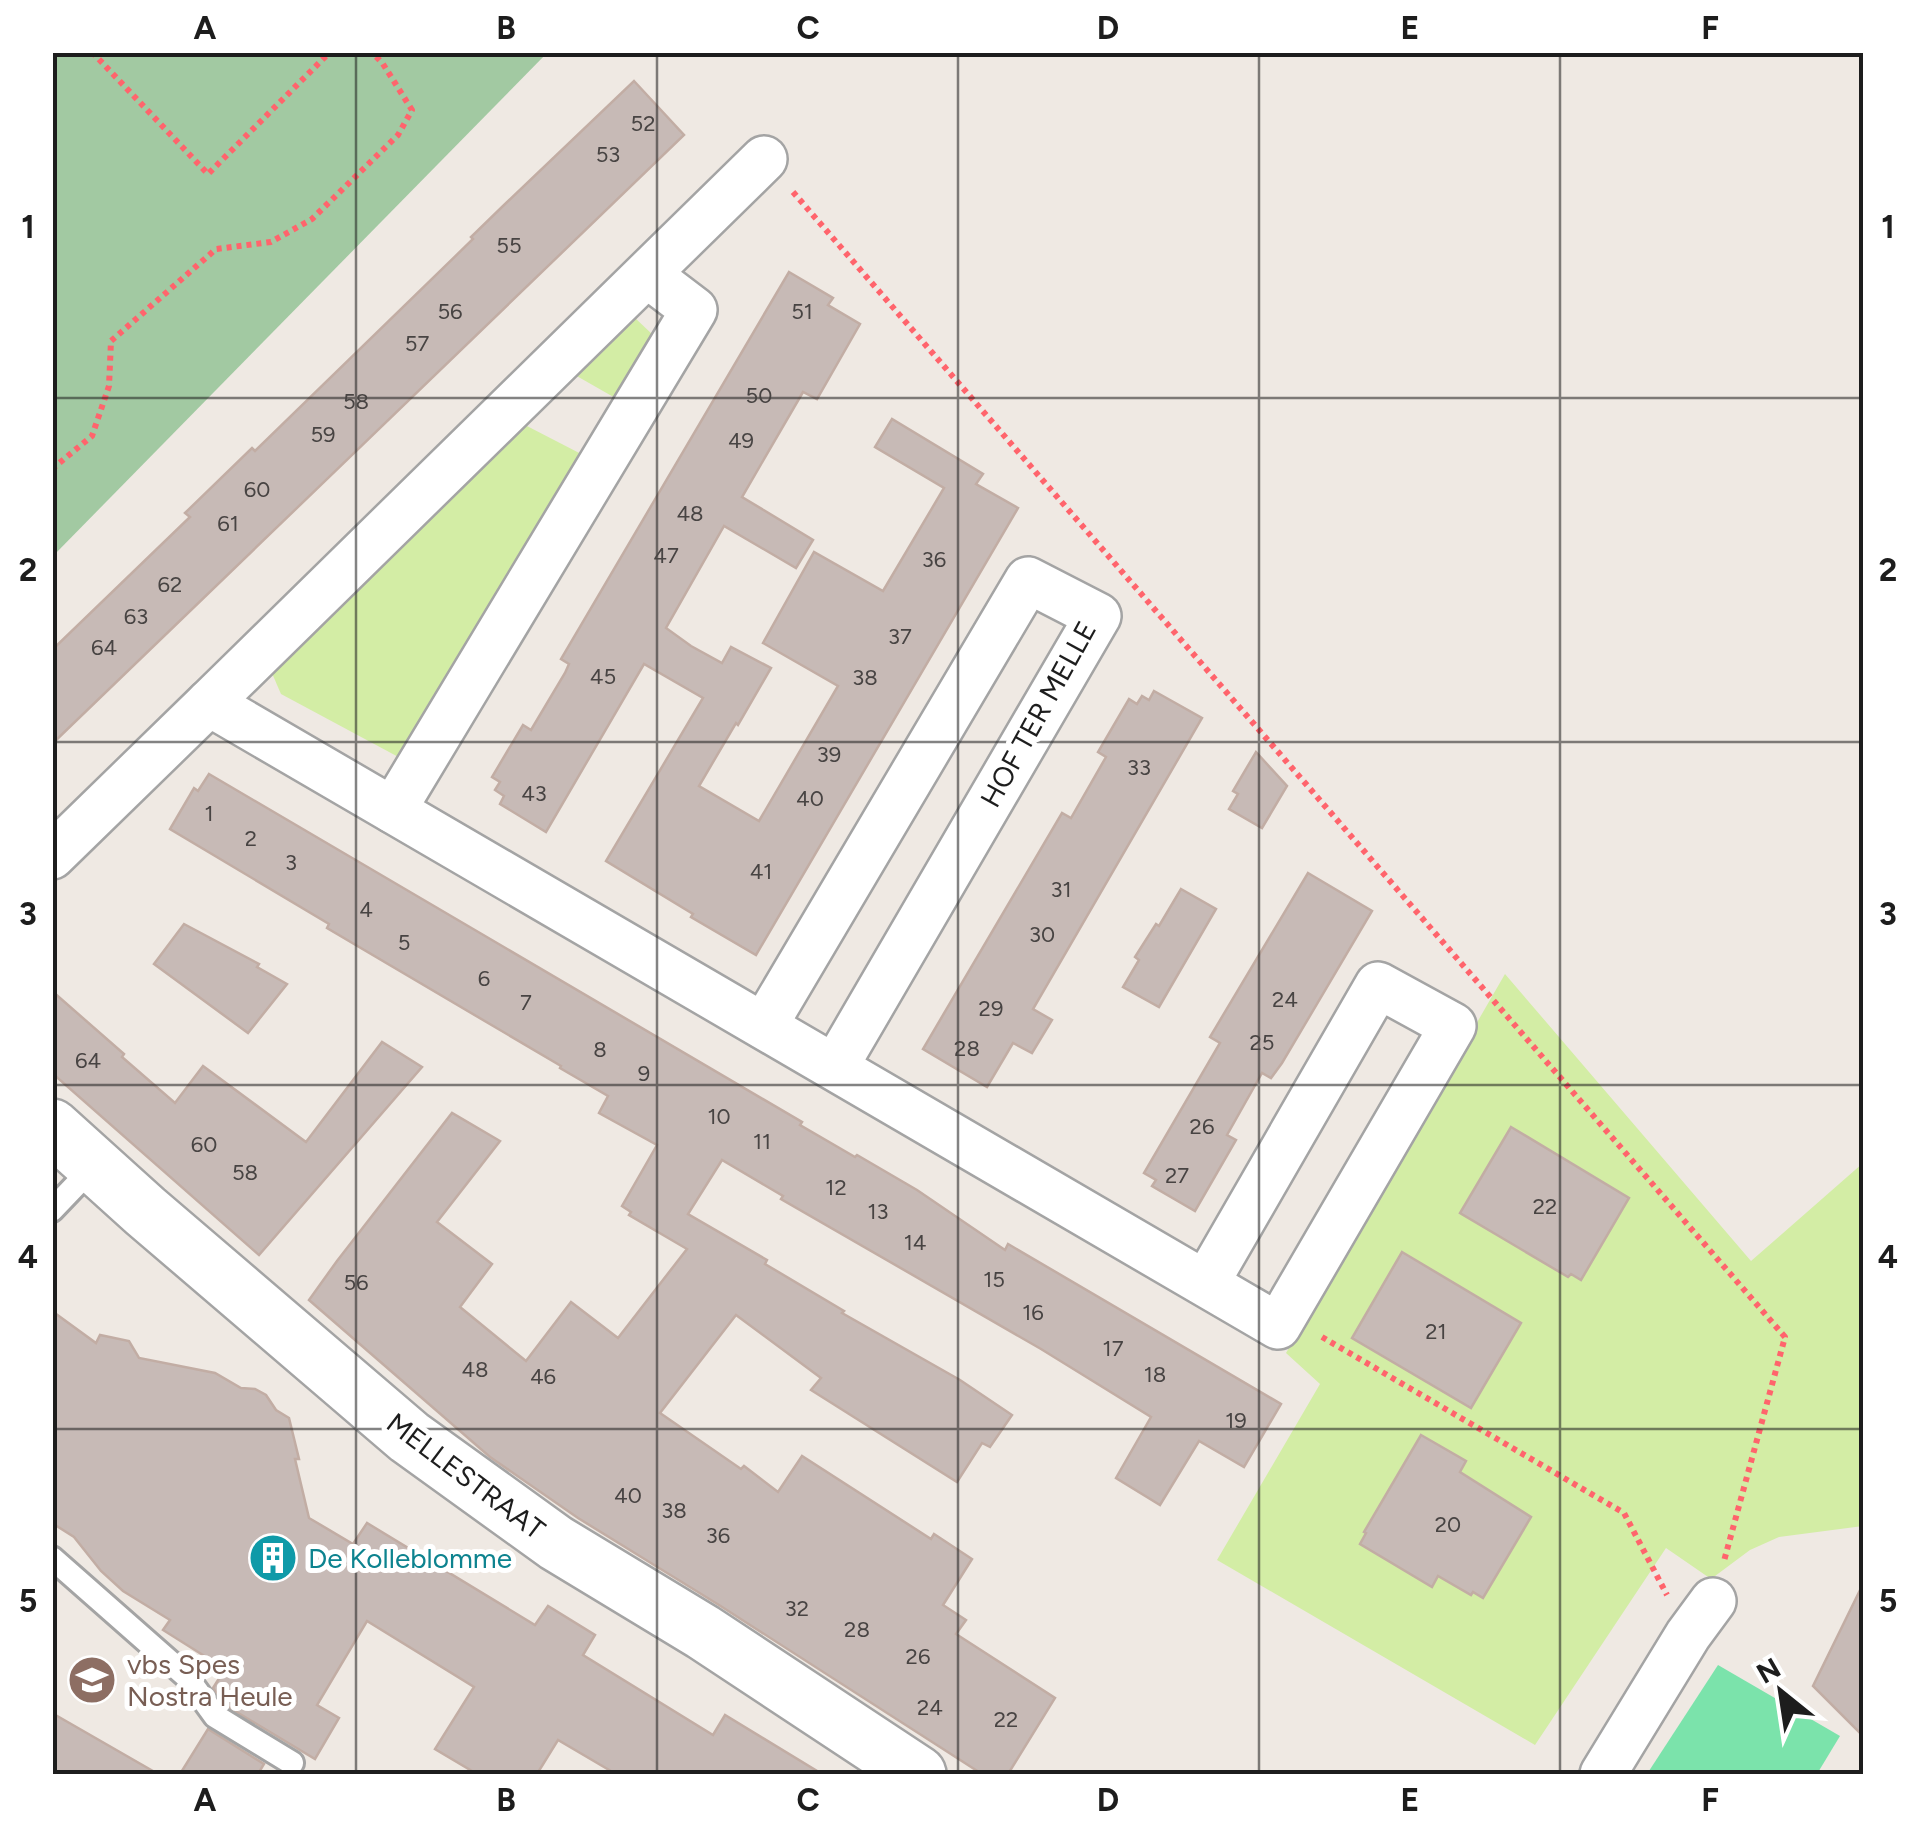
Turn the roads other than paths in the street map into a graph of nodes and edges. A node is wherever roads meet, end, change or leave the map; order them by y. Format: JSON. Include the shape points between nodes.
{"nodes":[{"id":1,"x":764,"y":159,"type":"road end"},
{"id":2,"x":648,"y":275,"type":"junction"},
{"id":3,"x":209,"y":702,"type":"junction"},
{"id":4,"x":393,"y":810,"type":"junction"},
{"id":5,"x":52,"y":856,"type":"edge"},
{"id":6,"x":764,"y":1026,"type":"junction"},
{"id":7,"x":835,"y":1067,"type":"junction"},
{"id":8,"x":68,"y":1150,"type":"edge"},
{"id":9,"x":52,"y":1210,"type":"edge"},
{"id":10,"x":1206,"y":1283,"type":"junction"},
{"id":11,"x":52,"y":1558,"type":"edge"},
{"id":12,"x":1701,"y":1618,"type":"road end"},
{"id":13,"x":292,"y":1763,"type":"dead end"},
{"id":14,"x":918,"y":1774,"type":"edge"},
{"id":15,"x":1602,"y":1774,"type":"edge"}],
"edges":[{"from":1,"to":2,"type":"street"},
{"from":2,"to":3,"type":"street"},
{"from":2,"to":4,"type":"street","via":[[694,310]]},
{"from":3,"to":4,"type":"street"},
{"from":3,"to":5,"type":"street"},
{"from":4,"to":6,"type":"street"},
{"from":6,"to":7,"type":"street"},
{"from":6,"to":7,"type":"street","name":"HOF TER MELLE","via":[[1028,580],[1098,616]]},
{"from":7,"to":10,"type":"street"},
{"from":8,"to":9,"type":"lane"},
{"from":8,"to":14,"type":"street","name":"MELLESTRAAT","via":[[409,1438],[556,1543]]},
{"from":10,"to":10,"type":"street","via":[[1378,985],[1452,1026],[1278,1326]]},
{"from":11,"to":13,"type":"lane","via":[[186,1676],[215,1716]]},
{"from":12,"to":15,"type":"street"}]}
